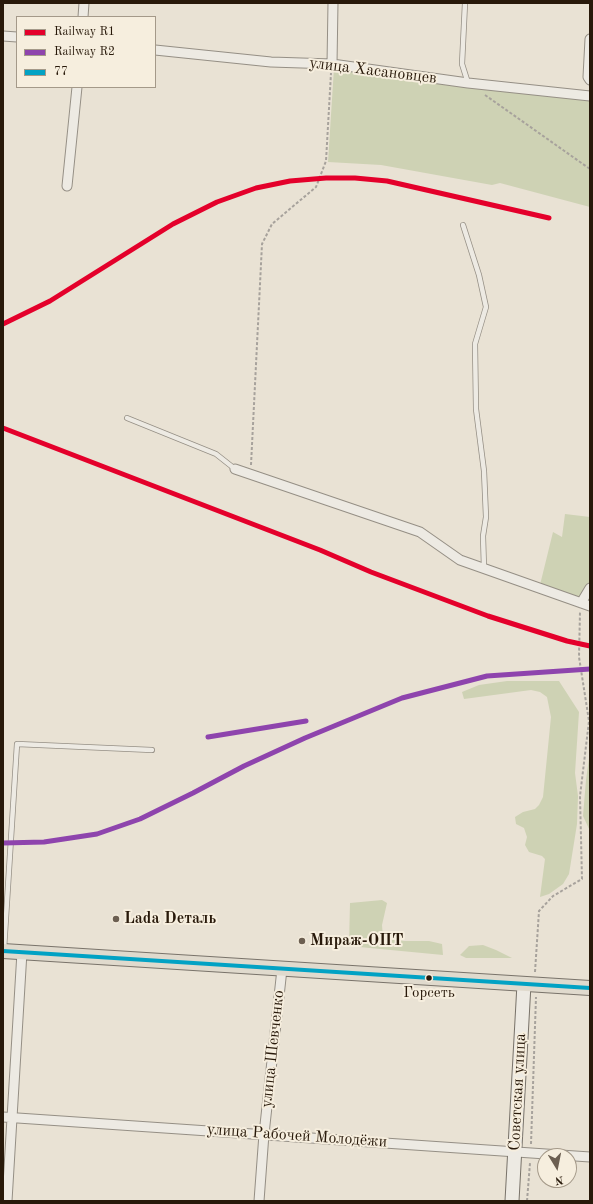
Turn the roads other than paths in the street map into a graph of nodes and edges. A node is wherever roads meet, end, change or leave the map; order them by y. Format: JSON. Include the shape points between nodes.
{"nodes":[{"id":1,"x":84,"y":3,"type":"edge"},
{"id":2,"x":333,"y":3,"type":"edge"},
{"id":3,"x":465,"y":3,"type":"edge"},
{"id":4,"x":83,"y":16,"type":"edge"},
{"id":5,"x":3,"y":36,"type":"edge"},
{"id":6,"x":16,"y":37,"type":"edge"},
{"id":7,"x":590,"y":39,"type":"edge"},
{"id":8,"x":156,"y":50,"type":"edge"},
{"id":9,"x":332,"y":64,"type":"junction"},
{"id":10,"x":590,"y":80,"type":"edge"},
{"id":11,"x":468,"y":83,"type":"junction"},
{"id":12,"x":77,"y":88,"type":"edge"},
{"id":13,"x":590,"y":96,"type":"edge"},
{"id":14,"x":67,"y":186,"type":"dead end"},
{"id":15,"x":463,"y":226,"type":"dead end"},
{"id":16,"x":128,"y":418,"type":"dead end"},
{"id":17,"x":235,"y":468,"type":"joint"},
{"id":18,"x":484,"y":569,"type":"junction"},
{"id":19,"x":590,"y":588,"type":"edge"},
{"id":20,"x":580,"y":603,"type":"junction"},
{"id":21,"x":590,"y":606,"type":"edge"},
{"id":22,"x":152,"y":750,"type":"dead end"},
{"id":23,"x":3,"y":951,"type":"edge"},
{"id":24,"x":22,"y":952,"type":"junction"},
{"id":25,"x":282,"y":969,"type":"junction"},
{"id":26,"x":524,"y":984,"type":"junction"},
{"id":27,"x":590,"y":988,"type":"edge"},
{"id":28,"x":8,"y":1117,"type":"edge"},
{"id":29,"x":264,"y":1134,"type":"junction"},
{"id":30,"x":514,"y":1151,"type":"junction"},
{"id":31,"x":590,"y":1157,"type":"edge"},
{"id":32,"x":7,"y":1201,"type":"edge"},
{"id":33,"x":260,"y":1201,"type":"edge"},
{"id":34,"x":512,"y":1201,"type":"edge"}],
"edges":[{"from":1,"to":4,"type":"street"},
{"from":2,"to":9,"type":"street"},
{"from":3,"to":11,"type":"lane","via":[[462,64]]},
{"from":5,"to":6,"type":"street"},
{"from":7,"to":10,"type":"street"},
{"from":8,"to":9,"type":"street","name":"улица Хасановцев","via":[[271,62]]},
{"from":9,"to":11,"type":"street","name":"улица Хасановцев"},
{"from":11,"to":13,"type":"street","name":"улица Хасановцев"},
{"from":12,"to":14,"type":"street"},
{"from":15,"to":18,"type":"lane","via":[[479,274],[486,307],[475,344],[476,409],[484,471],[486,517],[483,536]]},
{"from":16,"to":17,"type":"lane","via":[[216,454]]},
{"from":17,"to":18,"type":"street","via":[[420,532],[460,560]]},
{"from":18,"to":20,"type":"street"},
{"from":19,"to":20,"type":"street"},
{"from":20,"to":21,"type":"street"},
{"from":22,"to":23,"type":"lane","via":[[17,744]]},
{"from":23,"to":24,"type":"main road"},
{"from":24,"to":25,"type":"main road"},
{"from":24,"to":28,"type":"street"},
{"from":25,"to":26,"type":"main road"},
{"from":25,"to":29,"type":"street","name":"улица Шевченко"},
{"from":26,"to":27,"type":"main road"},
{"from":26,"to":30,"type":"street","name":"Советская улица"},
{"from":28,"to":29,"type":"street","name":"улица Рабочей Молодёжи"},
{"from":28,"to":32,"type":"street"},
{"from":29,"to":30,"type":"street","name":"улица Рабочей Молодёжи"},
{"from":29,"to":33,"type":"street","name":"улица Шевченко"},
{"from":30,"to":31,"type":"street","name":"улица Рабочей Молодёжи"},
{"from":30,"to":34,"type":"street","name":"Советская улица"}]}
